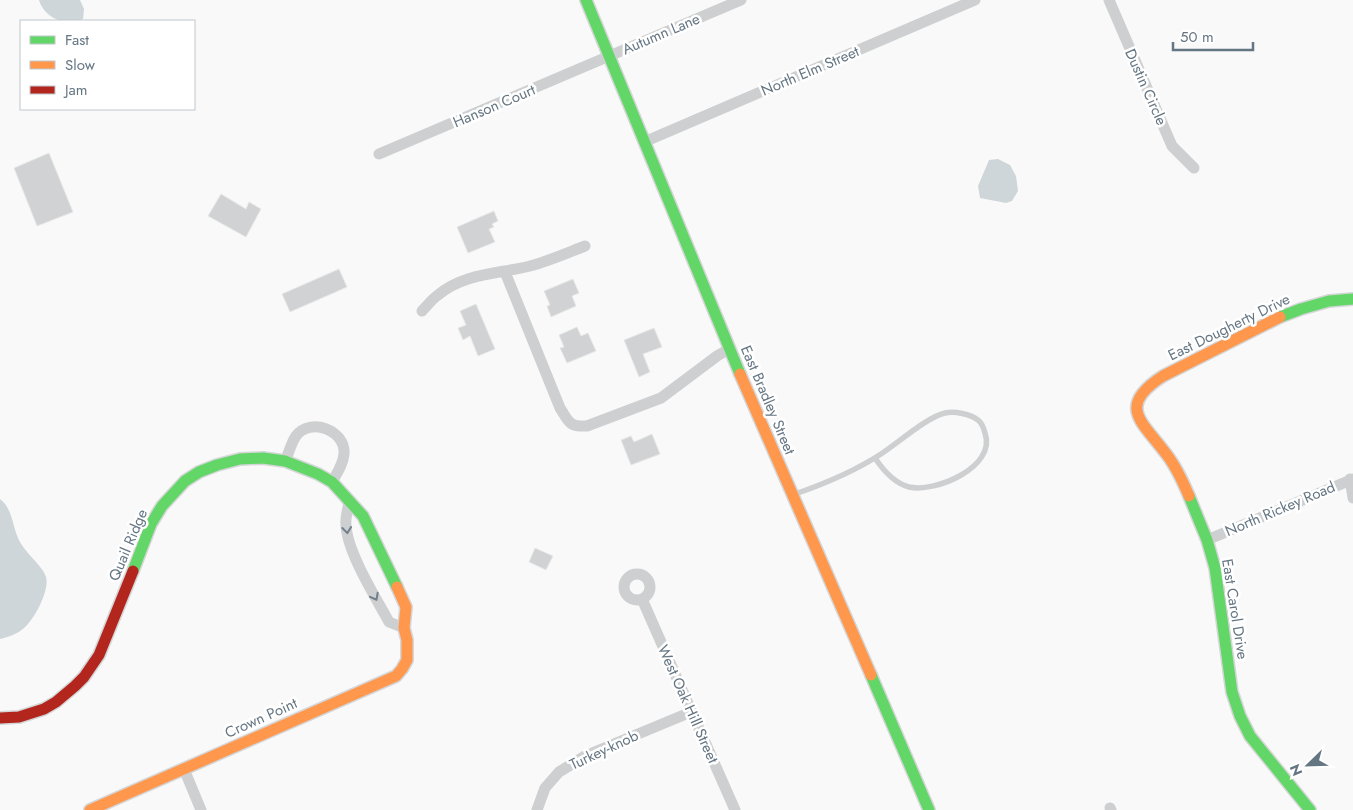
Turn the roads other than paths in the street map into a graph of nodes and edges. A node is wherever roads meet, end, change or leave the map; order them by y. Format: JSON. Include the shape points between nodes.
{"nodes":[{"id":1,"x":586,"y":0,"type":"edge"},
{"id":2,"x":741,"y":0,"type":"edge"},
{"id":3,"x":975,"y":0,"type":"edge"},
{"id":4,"x":1108,"y":0,"type":"edge"},
{"id":5,"x":608,"y":57,"type":"junction"},
{"id":6,"x":644,"y":142,"type":"junction"},
{"id":7,"x":380,"y":154,"type":"dead end"},
{"id":8,"x":1194,"y":168,"type":"dead end"},
{"id":9,"x":585,"y":246,"type":"dead end"},
{"id":10,"x":505,"y":272,"type":"junction"},
{"id":11,"x":1353,"y":299,"type":"edge"},
{"id":12,"x":422,"y":311,"type":"dead end"},
{"id":13,"x":729,"y":349,"type":"junction"},
{"id":14,"x":1136,"y":408,"type":"joint"},
{"id":15,"x":875,"y":458,"type":"junction"},
{"id":16,"x":285,"y":461,"type":"junction"},
{"id":17,"x":1351,"y":479,"type":"edge"},
{"id":18,"x":332,"y":482,"type":"junction"},
{"id":19,"x":793,"y":495,"type":"junction"},
{"id":20,"x":1353,"y":498,"type":"edge"},
{"id":21,"x":349,"y":502,"type":"junction"},
{"id":22,"x":1207,"y":540,"type":"junction"},
{"id":23,"x":642,"y":599,"type":"dead end"},
{"id":24,"x":404,"y":628,"type":"junction"},
{"id":25,"x":692,"y":712,"type":"junction"},
{"id":26,"x":0,"y":718,"type":"edge"},
{"id":27,"x":184,"y":768,"type":"junction"},
{"id":28,"x":90,"y":810,"type":"edge"},
{"id":29,"x":201,"y":810,"type":"edge"},
{"id":30,"x":537,"y":810,"type":"edge"},
{"id":31,"x":735,"y":810,"type":"edge"},
{"id":32,"x":929,"y":810,"type":"edge"},
{"id":33,"x":1310,"y":810,"type":"edge"}],
"edges":[{"from":1,"to":5,"type":"street","name":"East Bradley Street"},
{"from":2,"to":5,"type":"street","name":"Autumn Lane"},
{"from":3,"to":6,"type":"street","name":"North Elm Street"},
{"from":4,"to":8,"type":"street","name":"Dustin Circle","via":[[1172,146]]},
{"from":5,"to":6,"type":"street","name":"East Bradley Street"},
{"from":5,"to":7,"type":"street","name":"Hanson Court"},
{"from":6,"to":13,"type":"street","name":"East Bradley Street"},
{"from":9,"to":10,"type":"street","via":[[547,261]]},
{"from":10,"to":12,"type":"street","via":[[472,277],[453,285],[438,294]]},
{"from":10,"to":13,"type":"street","via":[[560,408],[577,427],[661,398]]},
{"from":11,"to":14,"type":"street","name":"East Dougherty Drive","via":[[1329,301],[1286,315],[1163,376],[1142,392]]},
{"from":13,"to":19,"type":"street","name":"East Bradley Street"},
{"from":14,"to":22,"type":"street","name":"East Carol Drive","via":[[1141,424],[1179,473]]},
{"from":15,"to":15,"type":"lane","via":[[932,418],[946,413],[967,415],[978,420],[987,438],[986,448],[977,465],[938,485],[910,487],[899,482]]},
{"from":15,"to":19,"type":"lane"},
{"from":16,"to":18,"type":"street","name":"Quail Ridge"},
{"from":16,"to":18,"type":"street","via":[[297,435],[306,428],[319,426],[334,432],[344,451],[342,465]]},
{"from":16,"to":26,"type":"street","name":"Quail Ridge","via":[[240,459],[199,472],[185,481],[162,506],[151,524],[90,671],[57,702],[19,717]]},
{"from":17,"to":20,"type":"street"},
{"from":17,"to":22,"type":"street","name":"North Rickey Road"},
{"from":18,"to":21,"type":"street","name":"Quail Ridge"},
{"from":19,"to":32,"type":"street","name":"East Bradley Street"},
{"from":21,"to":24,"type":"street","name":"Quail Ridge","via":[[363,516],[406,607]]},
{"from":21,"to":24,"type":"street","one_way":true,"via":[[346,524],[349,543],[362,573],[389,622]]},
{"from":22,"to":33,"type":"street","name":"East Carol Drive","via":[[1215,568],[1232,692],[1240,716],[1250,736]]},
{"from":23,"to":25,"type":"street","name":"West Oak Hill Street"},
{"from":24,"to":27,"type":"street","name":"Crown Point","via":[[408,640],[407,660],[396,676]]},
{"from":25,"to":30,"type":"street","name":"Turkey-knob","via":[[585,756],[559,772],[545,788]]},
{"from":25,"to":31,"type":"street","name":"West Oak Hill Street"},
{"from":27,"to":28,"type":"street","name":"Crown Point"},
{"from":27,"to":29,"type":"street"}]}
